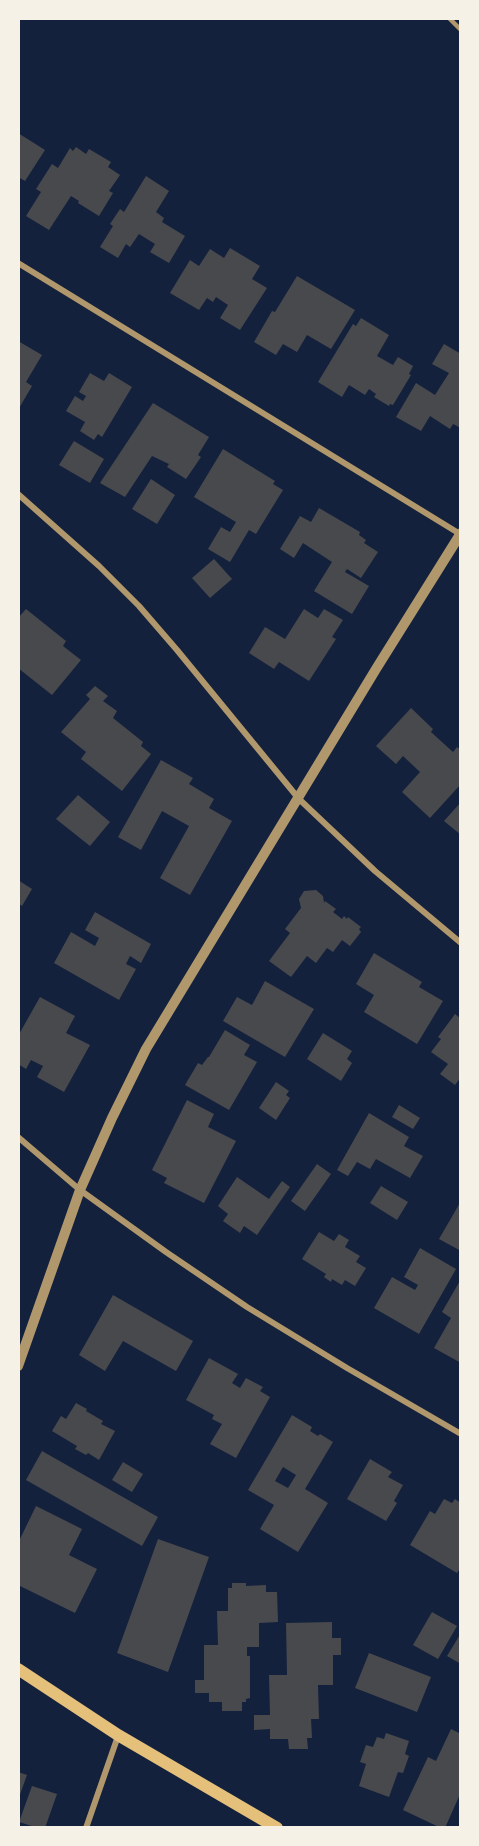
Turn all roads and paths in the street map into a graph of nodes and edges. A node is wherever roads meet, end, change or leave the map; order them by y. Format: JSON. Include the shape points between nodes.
{"nodes":[{"id":1,"x":449,"y":18,"type":"edge"},
{"id":2,"x":461,"y":30,"type":"edge"},
{"id":3,"x":18,"y":263,"type":"edge"},
{"id":4,"x":18,"y":494,"type":"edge"},
{"id":5,"x":461,"y":534,"type":"edge"},
{"id":6,"x":299,"y":799,"type":"junction"},
{"id":7,"x":461,"y":943,"type":"edge"},
{"id":8,"x":18,"y":1137,"type":"edge"},
{"id":9,"x":80,"y":1190,"type":"junction"},
{"id":10,"x":18,"y":1366,"type":"edge"},
{"id":11,"x":461,"y":1434,"type":"edge"},
{"id":12,"x":18,"y":1669,"type":"edge"},
{"id":13,"x":118,"y":1735,"type":"junction"},
{"id":14,"x":86,"y":1828,"type":"edge"},
{"id":15,"x":277,"y":1828,"type":"edge"}],
"edges":[{"from":1,"to":2,"type":"lane"},
{"from":3,"to":5,"type":"street"},
{"from":4,"to":6,"type":"street","via":[[139,606]]},
{"from":5,"to":6,"type":"street"},
{"from":6,"to":7,"type":"street","via":[[375,871]]},
{"from":6,"to":9,"type":"street","via":[[146,1049]]},
{"from":8,"to":9,"type":"street"},
{"from":9,"to":10,"type":"street"},
{"from":9,"to":11,"type":"street","via":[[247,1306]]},
{"from":12,"to":13,"type":"main road"},
{"from":13,"to":14,"type":"street"},
{"from":13,"to":15,"type":"main road"}]}
